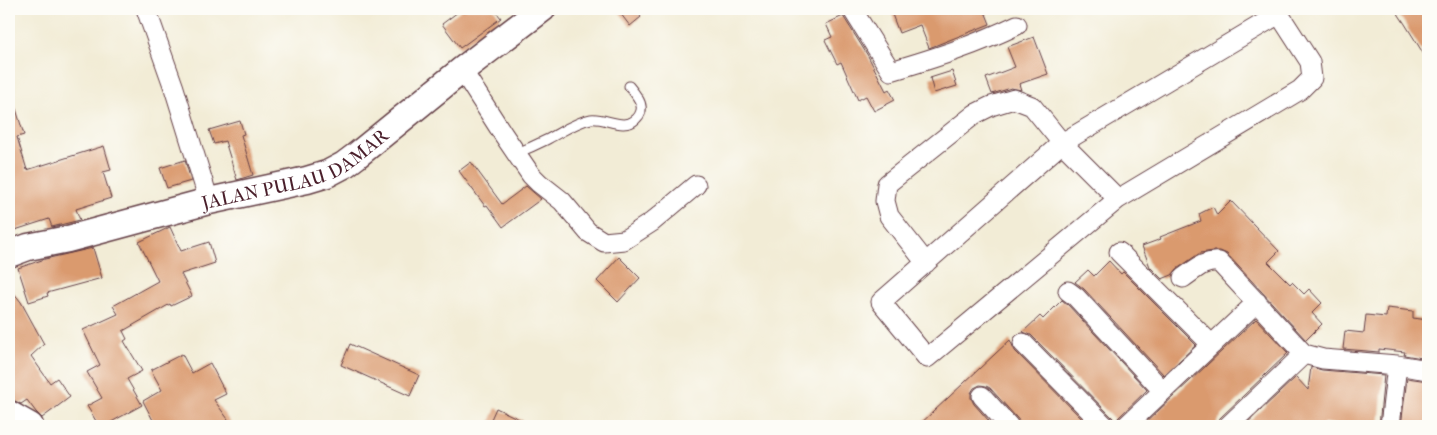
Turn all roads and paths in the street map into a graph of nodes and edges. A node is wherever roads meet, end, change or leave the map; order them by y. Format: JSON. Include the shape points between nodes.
{"nodes":[{"id":1,"x":146,"y":9,"type":"edge"},
{"id":2,"x":542,"y":9,"type":"edge"},
{"id":3,"x":852,"y":9,"type":"edge"},
{"id":4,"x":1277,"y":12,"type":"edge"},
{"id":5,"x":1017,"y":25,"type":"dead end"},
{"id":6,"x":462,"y":70,"type":"junction"},
{"id":7,"x":629,"y":86,"type":"dead end"},
{"id":8,"x":1062,"y":143,"type":"junction"},
{"id":9,"x":517,"y":153,"type":"junction"},
{"id":10,"x":696,"y":186,"type":"dead end"},
{"id":11,"x":1118,"y":199,"type":"junction"},
{"id":12,"x":209,"y":201,"type":"junction"},
{"id":13,"x":1119,"y":252,"type":"dead end"},
{"id":14,"x":9,"y":254,"type":"edge"},
{"id":15,"x":926,"y":263,"type":"junction"},
{"id":16,"x":1183,"y":278,"type":"dead end"},
{"id":17,"x":1068,"y":291,"type":"dead end"},
{"id":18,"x":1257,"y":302,"type":"junction"},
{"id":19,"x":1023,"y":343,"type":"dead end"},
{"id":20,"x":1212,"y":345,"type":"junction"},
{"id":21,"x":1304,"y":354,"type":"junction"},
{"id":22,"x":1397,"y":365,"type":"junction"},
{"id":23,"x":1428,"y":370,"type":"edge"},
{"id":24,"x":1163,"y":391,"type":"junction"},
{"id":25,"x":982,"y":396,"type":"dead end"},
{"id":26,"x":9,"y":414,"type":"edge"},
{"id":27,"x":1000,"y":423,"type":"edge"},
{"id":28,"x":30,"y":426,"type":"edge"},
{"id":29,"x":1105,"y":426,"type":"edge"},
{"id":30,"x":1126,"y":426,"type":"edge"},
{"id":31,"x":1228,"y":426,"type":"edge"},
{"id":32,"x":1390,"y":426,"type":"edge"}],
"edges":[{"from":1,"to":12,"type":"street"},
{"from":2,"to":6,"type":"street","name":"JALAN PULAU DAMAR"},
{"from":3,"to":5,"type":"street","via":[[892,71],[987,40]]},
{"from":4,"to":8,"type":"street"},
{"from":4,"to":11,"type":"street","via":[[1310,62],[1312,78],[1300,90]]},
{"from":6,"to":9,"type":"street"},
{"from":6,"to":12,"type":"street","name":"JALAN PULAU DAMAR","via":[[356,156],[327,174]]},
{"from":7,"to":9,"type":"lane","via":[[641,104],[641,112],[631,123],[592,119],[570,126]]},
{"from":8,"to":11,"type":"street"},
{"from":8,"to":15,"type":"street"},
{"from":8,"to":15,"type":"street","via":[[1032,106],[1014,99],[975,114],[887,184],[884,201],[889,216]]},
{"from":9,"to":10,"type":"street","via":[[531,175],[562,201],[588,232],[604,242],[624,240]]},
{"from":11,"to":15,"type":"street","via":[[927,358],[881,302]]},
{"from":12,"to":14,"type":"street","name":"JALAN PULAU DAMAR"},
{"from":13,"to":20,"type":"street"},
{"from":16,"to":18,"type":"street","via":[[1211,261],[1219,262]]},
{"from":17,"to":24,"type":"street"},
{"from":18,"to":20,"type":"street"},
{"from":18,"to":21,"type":"street"},
{"from":19,"to":29,"type":"street"},
{"from":20,"to":24,"type":"street"},
{"from":21,"to":22,"type":"street","via":[[1323,359]]},
{"from":21,"to":31,"type":"street"},
{"from":22,"to":23,"type":"street"},
{"from":22,"to":32,"type":"street"},
{"from":24,"to":30,"type":"street"},
{"from":25,"to":27,"type":"street"},
{"from":26,"to":28,"type":"street"}]}
